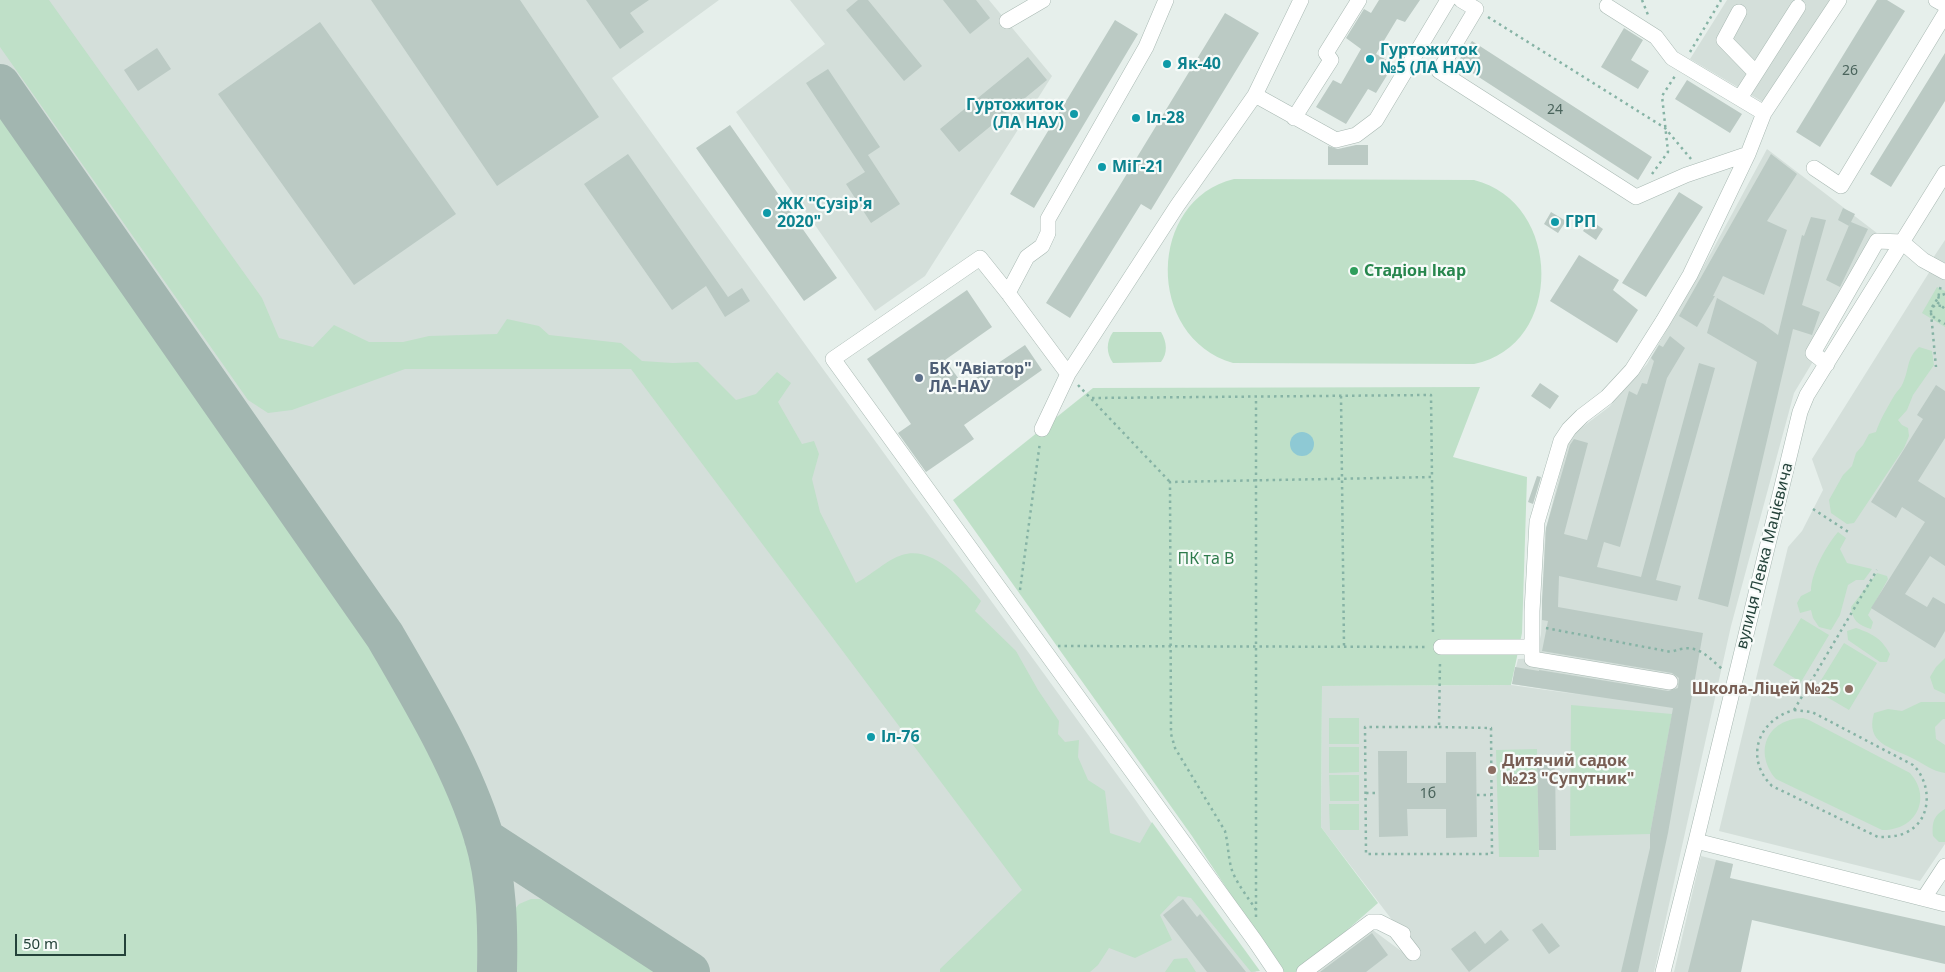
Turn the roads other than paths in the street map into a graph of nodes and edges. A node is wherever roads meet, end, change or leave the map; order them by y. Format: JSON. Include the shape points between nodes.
{"nodes":[{"id":1,"x":1043,"y":0,"type":"edge"},
{"id":2,"x":1166,"y":0,"type":"edge"},
{"id":3,"x":1301,"y":0,"type":"edge"},
{"id":4,"x":1359,"y":0,"type":"edge"},
{"id":5,"x":1448,"y":0,"type":"edge"},
{"id":6,"x":1461,"y":0,"type":"edge"},
{"id":7,"x":1839,"y":0,"type":"edge"},
{"id":8,"x":1936,"y":0,"type":"edge"},
{"id":9,"x":1945,"y":5,"type":"edge"},
{"id":10,"x":1608,"y":6,"type":"dead end"},
{"id":11,"x":1798,"y":7,"type":"dead end"},
{"id":12,"x":1740,"y":12,"type":"dead end"},
{"id":13,"x":1945,"y":14,"type":"edge"},
{"id":14,"x":1007,"y":21,"type":"dead end"},
{"id":15,"x":1756,"y":74,"type":"junction"},
{"id":16,"x":1255,"y":95,"type":"junction"},
{"id":17,"x":1740,"y":98,"type":"junction"},
{"id":18,"x":1764,"y":113,"type":"junction"},
{"id":19,"x":1294,"y":118,"type":"junction"},
{"id":20,"x":1748,"y":154,"type":"junction"},
{"id":21,"x":1814,"y":168,"type":"dead end"},
{"id":22,"x":1945,"y":173,"type":"edge"},
{"id":23,"x":1902,"y":242,"type":"junction"},
{"id":24,"x":1945,"y":272,"type":"edge"},
{"id":25,"x":1008,"y":293,"type":"junction"},
{"id":26,"x":1827,"y":364,"type":"junction"},
{"id":27,"x":1068,"y":374,"type":"junction"},
{"id":28,"x":1042,"y":429,"type":"road end"},
{"id":29,"x":1437,"y":647,"type":"road end"},
{"id":30,"x":1531,"y":647,"type":"junction"},
{"id":31,"x":1670,"y":682,"type":"dead end"},
{"id":32,"x":1696,"y":841,"type":"junction"},
{"id":33,"x":1945,"y":866,"type":"edge"},
{"id":34,"x":1924,"y":898,"type":"junction"},
{"id":35,"x":1945,"y":904,"type":"edge"},
{"id":36,"x":1413,"y":953,"type":"dead end"},
{"id":37,"x":1276,"y":972,"type":"edge"},
{"id":38,"x":1304,"y":972,"type":"edge"},
{"id":39,"x":1663,"y":972,"type":"edge"}],
"edges":[{"from":1,"to":14,"type":"street"},
{"from":2,"to":25,"type":"street","via":[[1146,47],[1048,219],[1048,233],[1042,246],[1027,257]]},
{"from":3,"to":16,"type":"street"},
{"from":4,"to":19,"type":"street","via":[[1326,53],[1331,60]]},
{"from":5,"to":19,"type":"street","via":[[1376,120],[1356,135],[1336,140]]},
{"from":6,"to":20,"type":"street","via":[[1476,9],[1438,71],[1636,198],[1686,175]]},
{"from":7,"to":18,"type":"street"},
{"from":8,"to":9,"type":"street"},
{"from":10,"to":17,"type":"street","via":[[1656,37],[1672,58]]},
{"from":11,"to":15,"type":"street"},
{"from":12,"to":15,"type":"street","via":[[1724,40]]},
{"from":13,"to":21,"type":"street","via":[[1840,186]]},
{"from":15,"to":17,"type":"street"},
{"from":16,"to":19,"type":"street"},
{"from":16,"to":27,"type":"street","via":[[1177,206]]},
{"from":17,"to":18,"type":"street"},
{"from":18,"to":20,"type":"street"},
{"from":20,"to":30,"type":"street","via":[[1690,275],[1632,370],[1607,397],[1582,416],[1561,441],[1537,522]]},
{"from":22,"to":23,"type":"street","name":"вулиця Левка Мацієвича"},
{"from":23,"to":24,"type":"street","via":[[1923,260]]},
{"from":23,"to":26,"type":"street","name":"вулиця Левка Мацієвича"},
{"from":23,"to":26,"type":"street","via":[[1877,241],[1813,353]]},
{"from":25,"to":27,"type":"street"},
{"from":25,"to":37,"type":"street","via":[[980,258],[833,359]]},
{"from":26,"to":32,"type":"street","name":"вулиця Левка Мацієвича","via":[[1800,412]]},
{"from":27,"to":28,"type":"street"},
{"from":29,"to":30,"type":"street"},
{"from":30,"to":31,"type":"street","via":[[1532,659]]},
{"from":32,"to":34,"type":"street"},
{"from":32,"to":39,"type":"street","name":"вулиця Левка Мацієвича"},
{"from":33,"to":34,"type":"street"},
{"from":34,"to":35,"type":"street"},
{"from":36,"to":38,"type":"street","via":[[1399,933],[1380,922],[1371,922]]}]}
